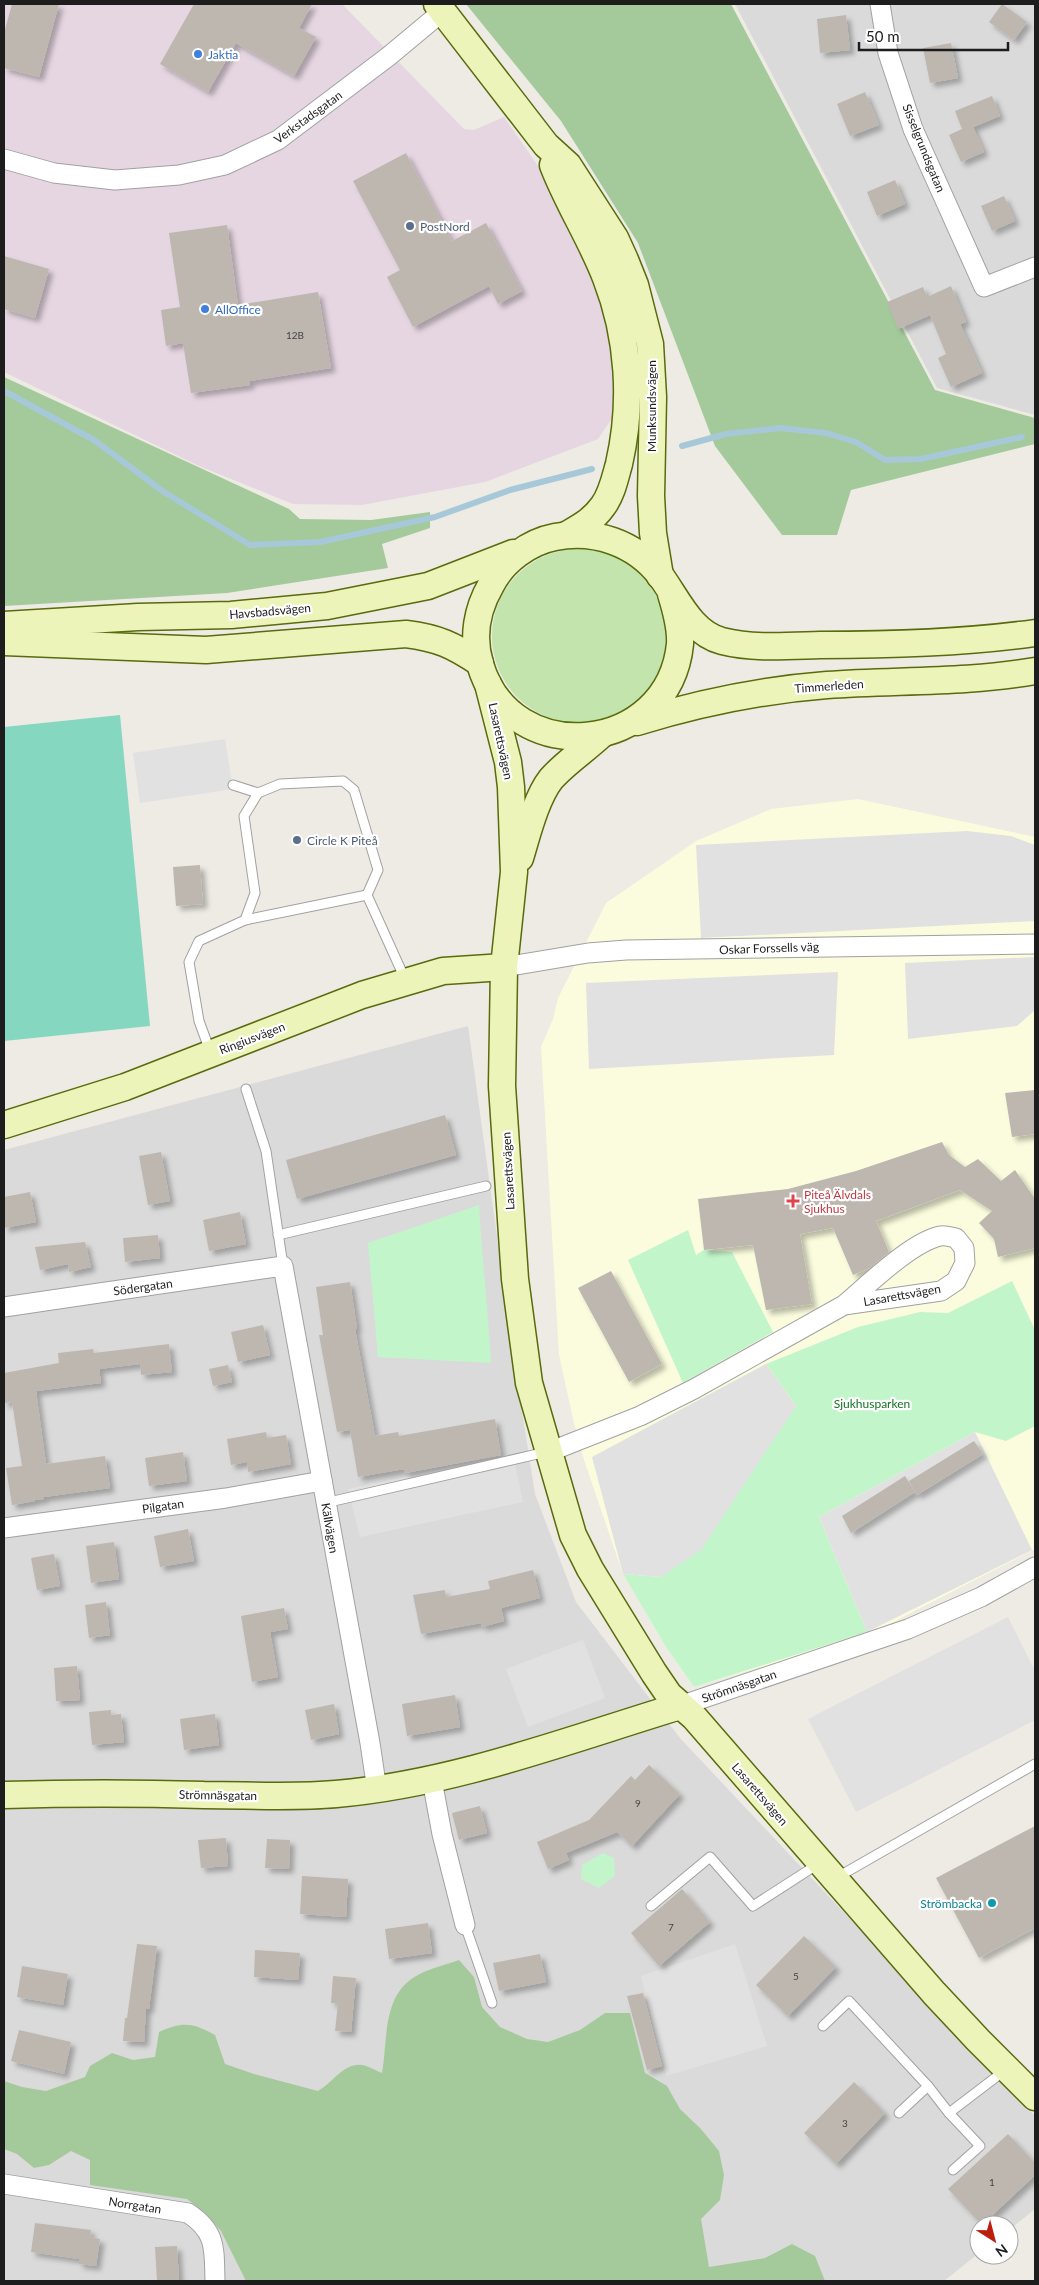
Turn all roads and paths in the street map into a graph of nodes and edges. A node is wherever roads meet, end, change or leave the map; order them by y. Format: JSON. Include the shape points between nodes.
{"nodes":[{"id":1,"x":880,"y":4,"type":"edge"},
{"id":2,"x":440,"y":7,"type":"edge"},
{"id":3,"x":546,"y":145,"type":"junction"},
{"id":4,"x":4,"y":159,"type":"edge"},
{"id":5,"x":1035,"y":267,"type":"edge"},
{"id":6,"x":568,"y":534,"type":"junction"},
{"id":7,"x":528,"y":547,"type":"junction"},
{"id":8,"x":666,"y":585,"type":"junction"},
{"id":9,"x":4,"y":625,"type":"edge"},
{"id":10,"x":1035,"y":633,"type":"edge"},
{"id":11,"x":4,"y":642,"type":"edge"},
{"id":12,"x":1035,"y":671,"type":"edge"},
{"id":13,"x":484,"y":673,"type":"junction"},
{"id":14,"x":627,"y":726,"type":"junction"},
{"id":15,"x":601,"y":736,"type":"junction"},
{"id":16,"x":232,"y":785,"type":"dead end"},
{"id":17,"x":258,"y":793,"type":"junction"},
{"id":18,"x":513,"y":888,"type":"junction"},
{"id":19,"x":368,"y":895,"type":"junction"},
{"id":20,"x":245,"y":920,"type":"junction"},
{"id":21,"x":1035,"y":944,"type":"edge"},
{"id":22,"x":504,"y":967,"type":"junction"},
{"id":23,"x":406,"y":982,"type":"junction"},
{"id":24,"x":211,"y":1054,"type":"junction"},
{"id":25,"x":246,"y":1089,"type":"dead end"},
{"id":26,"x":4,"y":1126,"type":"edge"},
{"id":27,"x":486,"y":1186,"type":"dead end"},
{"id":28,"x":278,"y":1235,"type":"junction"},
{"id":29,"x":283,"y":1266,"type":"junction"},
{"id":30,"x":844,"y":1305,"type":"junction"},
{"id":31,"x":4,"y":1307,"type":"edge"},
{"id":32,"x":549,"y":1452,"type":"junction"},
{"id":33,"x":322,"y":1480,"type":"junction"},
{"id":34,"x":325,"y":1503,"type":"junction"},
{"id":35,"x":4,"y":1528,"type":"edge"},
{"id":36,"x":1035,"y":1567,"type":"edge"},
{"id":37,"x":680,"y":1706,"type":"junction"},
{"id":38,"x":1035,"y":1764,"type":"edge"},
{"id":39,"x":432,"y":1780,"type":"junction"},
{"id":40,"x":377,"y":1790,"type":"junction"},
{"id":41,"x":4,"y":1795,"type":"edge"},
{"id":42,"x":827,"y":1870,"type":"junction"},
{"id":43,"x":651,"y":1906,"type":"dead end"},
{"id":44,"x":465,"y":1925,"type":"joint"},
{"id":45,"x":492,"y":2003,"type":"dead end"},
{"id":46,"x":823,"y":2026,"type":"dead end"},
{"id":47,"x":1006,"y":2069,"type":"junction"},
{"id":48,"x":928,"y":2086,"type":"junction"},
{"id":49,"x":1035,"y":2097,"type":"edge"},
{"id":50,"x":949,"y":2112,"type":"junction"},
{"id":51,"x":899,"y":2113,"type":"dead end"},
{"id":52,"x":953,"y":2170,"type":"dead end"},
{"id":53,"x":4,"y":2184,"type":"edge"},
{"id":54,"x":215,"y":2281,"type":"edge"}],
"edges":[{"from":1,"to":5,"type":"street","name":"Sisselgrundsgatan","via":[[888,53],[913,129],[984,287]]},
{"from":2,"to":3,"type":"street","name":"Munksundsvägen"},
{"from":2,"to":4,"type":"street","name":"Verkstadsgatan","via":[[382,62],[278,140],[225,165],[179,175],[116,180],[54,173]]},
{"from":3,"to":6,"type":"street","name":"Munksundsvägen","via":[[607,280],[622,333],[628,395],[626,426],[614,483],[604,505],[590,522]]},
{"from":3,"to":8,"type":"street","name":"Munksundsvägen","via":[[568,165],[615,238],[635,285],[643,314],[653,370],[651,496],[654,533]]},
{"from":6,"to":7,"type":"street","name":"Havsbadsvägen"},
{"from":6,"to":8,"type":"street","via":[[589,534],[629,548],[646,560]]},
{"from":7,"to":9,"type":"street","name":"Havsbadsvägen","via":[[428,586],[327,606],[231,615]]},
{"from":7,"to":13,"type":"street","name":"Lasarettsvägen","via":[[495,577],[484,597],[476,641]]},
{"from":8,"to":10,"type":"street","via":[[704,633],[720,641],[735,643],[864,645]]},
{"from":8,"to":14,"type":"street","name":"Munksundsvägen","via":[[678,618],[680,643],[675,668],[664,691],[647,711]]},
{"from":11,"to":13,"type":"street","via":[[206,650],[406,634],[438,639],[454,646]]},
{"from":12,"to":14,"type":"street","name":"Timmerleden","via":[[759,692],[715,700]]},
{"from":13,"to":15,"type":"street","via":[[504,706],[525,723],[549,734],[576,738]]},
{"from":13,"to":18,"type":"street","name":"Lasarettsvägen","via":[[508,762]]},
{"from":14,"to":15,"type":"street"},
{"from":15,"to":18,"type":"street","name":"Lasarettsvägen","via":[[551,779],[544,790],[520,856]]},
{"from":16,"to":17,"type":"lane"},
{"from":17,"to":19,"type":"lane","via":[[280,784],[318,781],[343,781],[354,790],[378,870]]},
{"from":17,"to":20,"type":"lane","via":[[244,816],[255,893]]},
{"from":18,"to":22,"type":"street","name":"Lasarettsvägen"},
{"from":19,"to":20,"type":"lane"},
{"from":19,"to":23,"type":"lane"},
{"from":20,"to":24,"type":"lane","via":[[199,941],[189,962],[199,1021]]},
{"from":21,"to":22,"type":"street","name":"Oskar Forssells väg","via":[[626,950]]},
{"from":22,"to":23,"type":"street","name":"Ringiusvägen","via":[[443,971]]},
{"from":22,"to":32,"type":"street","name":"Lasarettsvägen","via":[[502,1086],[516,1279],[529,1383]]},
{"from":23,"to":24,"type":"street","name":"Ringiusvägen","via":[[362,995]]},
{"from":24,"to":26,"type":"street","name":"Ringiusvägen","via":[[125,1087]]},
{"from":25,"to":28,"type":"lane","via":[[266,1151]]},
{"from":27,"to":28,"type":"lane"},
{"from":28,"to":29,"type":"lane"},
{"from":29,"to":31,"type":"street","name":"Södergatan"},
{"from":29,"to":33,"type":"street","name":"Källvägen"},
{"from":30,"to":30,"type":"street","name":"Lasarettsvägen","via":[[941,1291],[956,1281],[965,1263],[964,1248],[956,1238],[942,1236],[921,1244]]},
{"from":30,"to":32,"type":"street","name":"Lasarettsvägen","via":[[648,1412]]},
{"from":32,"to":34,"type":"lane"},
{"from":32,"to":37,"type":"street","name":"Lasarettsvägen","via":[[566,1517],[586,1561],[654,1673]]},
{"from":33,"to":34,"type":"street","name":"Källvägen"},
{"from":33,"to":35,"type":"street","name":"Pilgatan","via":[[226,1498]]},
{"from":34,"to":40,"type":"street","name":"Källvägen"},
{"from":36,"to":37,"type":"street","name":"Strömnäsgatan","via":[[981,1597],[911,1628]]},
{"from":37,"to":39,"type":"street","name":"Strömnäsgatan"},
{"from":37,"to":42,"type":"street","name":"Lasarettsvägen","via":[[694,1717]]},
{"from":38,"to":42,"type":"lane"},
{"from":39,"to":40,"type":"street","name":"Strömnäsgatan"},
{"from":39,"to":44,"type":"street"},
{"from":40,"to":41,"type":"street","name":"Strömnäsgatan","via":[[296,1796],[85,1792]]},
{"from":42,"to":43,"type":"lane","via":[[753,1906],[710,1857]]},
{"from":42,"to":47,"type":"street","name":"Lasarettsvägen","via":[[934,1993]]},
{"from":44,"to":45,"type":"lane"},
{"from":46,"to":48,"type":"lane","via":[[849,2001]]},
{"from":47,"to":49,"type":"street","name":"Lasarettsvägen"},
{"from":47,"to":50,"type":"lane"},
{"from":48,"to":50,"type":"lane"},
{"from":48,"to":51,"type":"lane"},
{"from":50,"to":52,"type":"lane","via":[[980,2146]]},
{"from":53,"to":54,"type":"street","name":"Norrgatan","via":[[188,2213],[210,2233]]}]}
